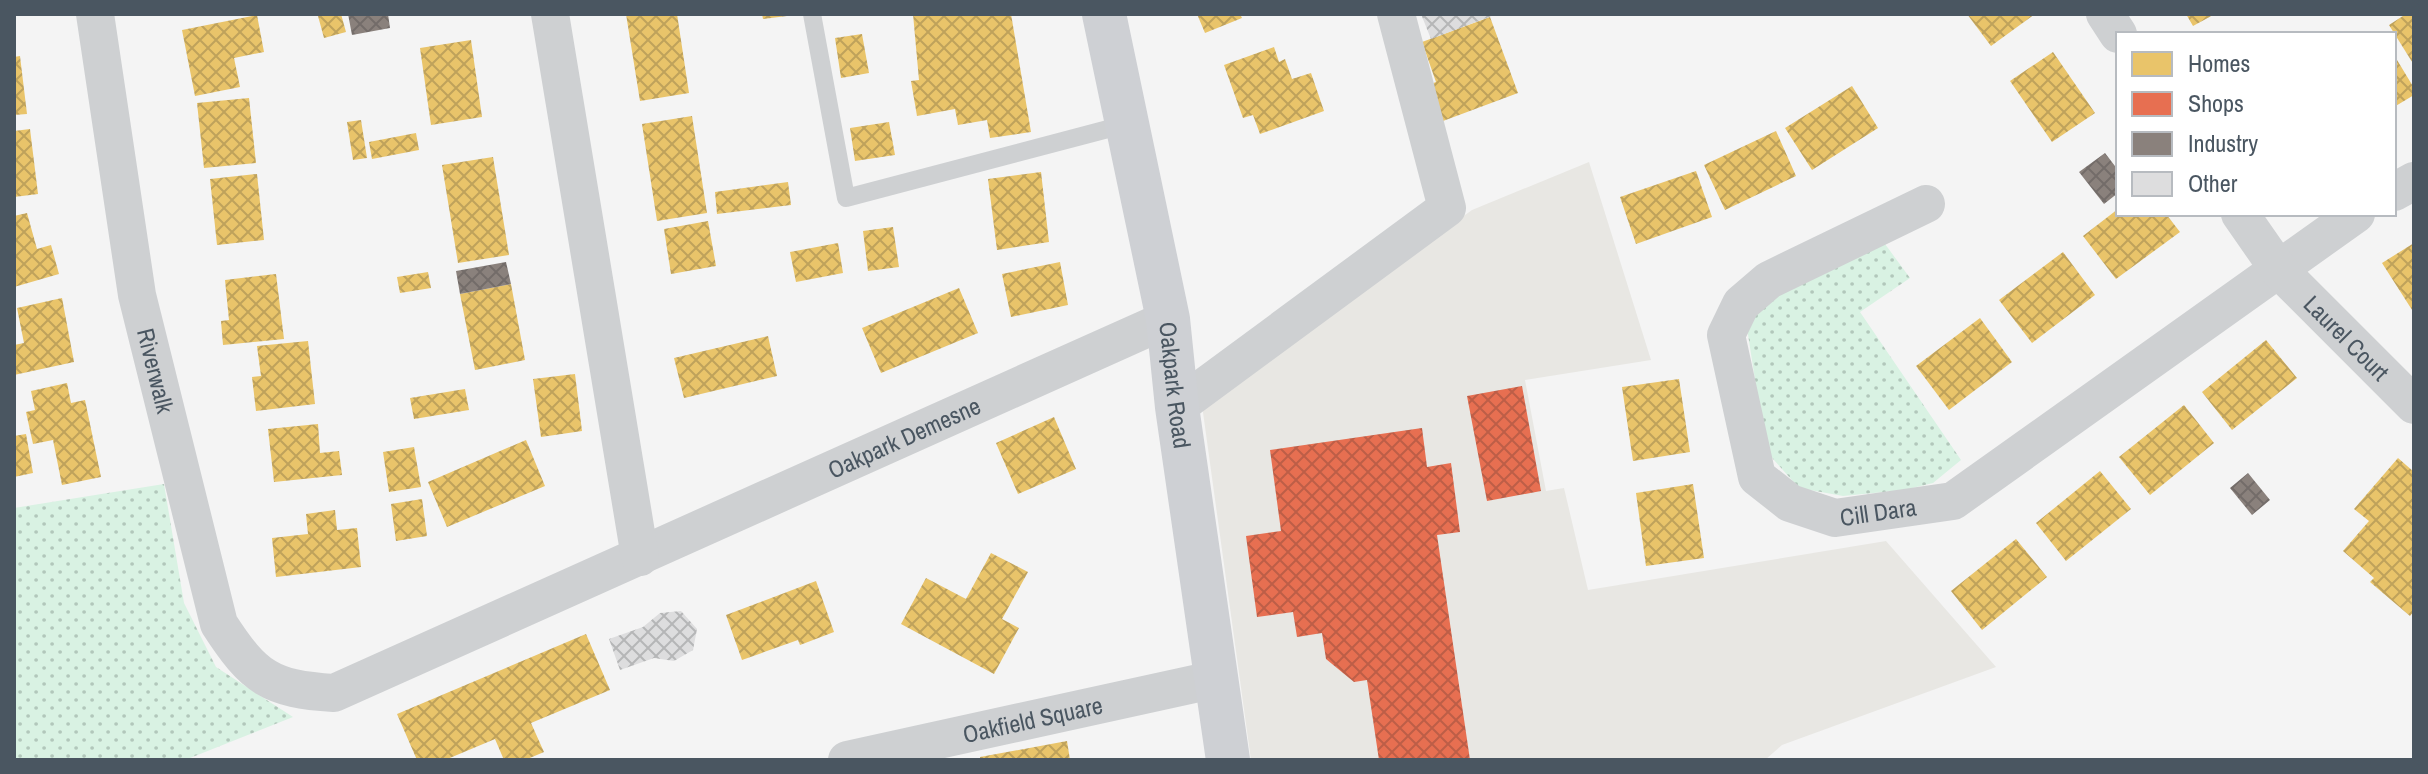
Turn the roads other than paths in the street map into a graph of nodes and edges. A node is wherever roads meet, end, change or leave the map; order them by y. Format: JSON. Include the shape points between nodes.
{"nodes":[{"id":1,"x":95,"y":14,"type":"edge"},
{"id":2,"x":550,"y":14,"type":"edge"},
{"id":3,"x":812,"y":14,"type":"edge"},
{"id":4,"x":1104,"y":14,"type":"edge"},
{"id":5,"x":1396,"y":14,"type":"edge"},
{"id":6,"x":2105,"y":14,"type":"edge"},
{"id":7,"x":2117,"y":32,"type":"edge"},
{"id":8,"x":1127,"y":124,"type":"junction"},
{"id":9,"x":2414,"y":181,"type":"edge"},
{"id":10,"x":2396,"y":191,"type":"edge"},
{"id":11,"x":1926,"y":204,"type":"dead end"},
{"id":12,"x":2241,"y":216,"type":"edge"},
{"id":13,"x":2353,"y":216,"type":"edge"},
{"id":14,"x":2279,"y":270,"type":"junction"},
{"id":15,"x":1168,"y":319,"type":"junction"},
{"id":16,"x":2414,"y":405,"type":"edge"},
{"id":17,"x":1177,"y":407,"type":"junction"},
{"id":18,"x":640,"y":557,"type":"junction"},
{"id":19,"x":1217,"y":679,"type":"junction"},
{"id":20,"x":291,"y":690,"type":"joint"},
{"id":21,"x":847,"y":760,"type":"edge"},
{"id":22,"x":1228,"y":760,"type":"edge"}],
"edges":[{"from":1,"to":20,"type":"street","name":"Riverwalk","via":[[137,295],[219,624],[245,664]]},
{"from":2,"to":18,"type":"street"},
{"from":3,"to":8,"type":"lane","via":[[846,198]]},
{"from":4,"to":8,"type":"main road","name":"Oakpark Road"},
{"from":5,"to":17,"type":"street","via":[[1447,208]]},
{"from":6,"to":7,"type":"street"},
{"from":8,"to":15,"type":"main road","name":"Oakpark Road"},
{"from":9,"to":10,"type":"street"},
{"from":11,"to":14,"type":"street","name":"Cill Dara","via":[[1769,280],[1741,304],[1726,335],[1757,477],[1790,503],[1835,518],[1953,501]]},
{"from":12,"to":14,"type":"street","name":"Laurel Court"},
{"from":13,"to":14,"type":"street"},
{"from":14,"to":16,"type":"street","name":"Laurel Court"},
{"from":15,"to":17,"type":"main road","name":"Oakpark Road"},
{"from":15,"to":18,"type":"street","name":"Oakpark Demesne"},
{"from":17,"to":19,"type":"main road","name":"Oakpark Road"},
{"from":18,"to":20,"type":"street","name":"Oakpark Demesne","via":[[334,693]]},
{"from":19,"to":21,"type":"street","name":"Oakfield Square"},
{"from":19,"to":22,"type":"main road","name":"Oakpark Road"}]}
